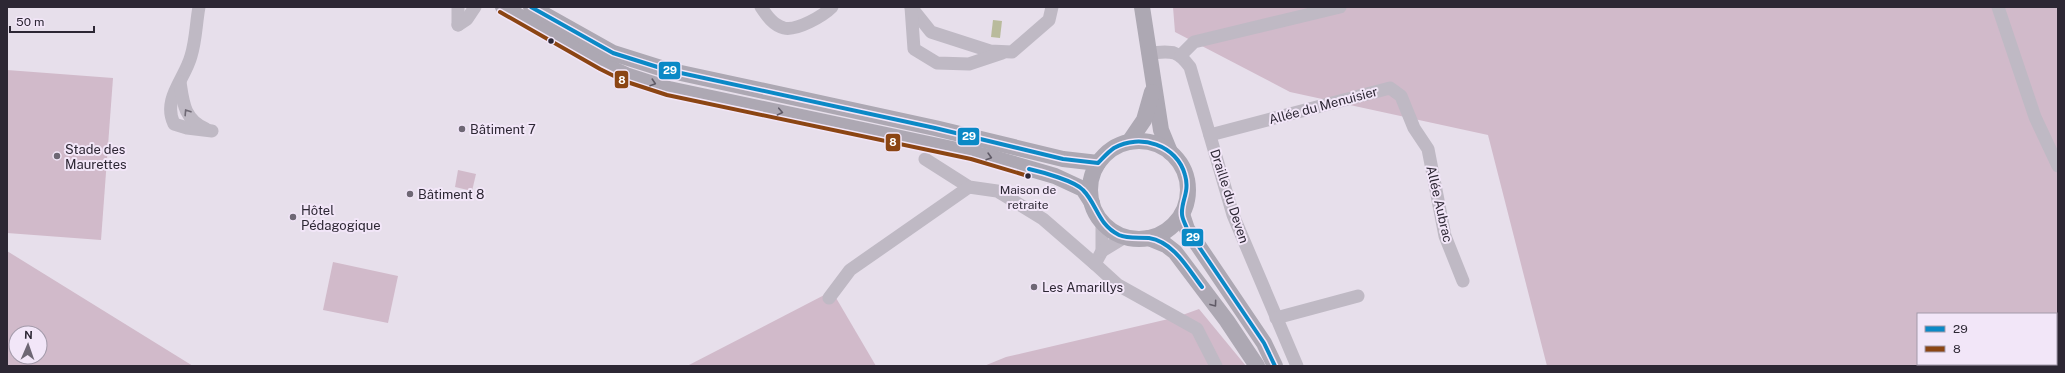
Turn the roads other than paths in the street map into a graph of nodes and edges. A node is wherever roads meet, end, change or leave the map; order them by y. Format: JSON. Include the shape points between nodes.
{"nodes":[{"id":1,"x":199,"y":7,"type":"edge"},
{"id":2,"x":458,"y":7,"type":"edge"},
{"id":3,"x":475,"y":7,"type":"edge"},
{"id":4,"x":503,"y":7,"type":"edge"},
{"id":5,"x":531,"y":7,"type":"edge"},
{"id":6,"x":761,"y":7,"type":"edge"},
{"id":7,"x":832,"y":7,"type":"edge"},
{"id":8,"x":911,"y":7,"type":"edge"},
{"id":9,"x":1052,"y":7,"type":"edge"},
{"id":10,"x":1142,"y":7,"type":"edge"},
{"id":11,"x":1340,"y":7,"type":"edge"},
{"id":12,"x":1998,"y":7,"type":"edge"},
{"id":13,"x":1005,"y":52,"type":"junction"},
{"id":14,"x":1148,"y":53,"type":"junction"},
{"id":15,"x":1181,"y":55,"type":"junction"},
{"id":16,"x":180,"y":82,"type":"dead end"},
{"id":17,"x":1153,"y":87,"type":"junction"},
{"id":18,"x":1414,"y":128,"type":"joint"},
{"id":19,"x":1210,"y":135,"type":"junction"},
{"id":20,"x":1129,"y":142,"type":"junction"},
{"id":21,"x":1170,"y":152,"type":"junction"},
{"id":22,"x":925,"y":159,"type":"dead end"},
{"id":23,"x":1098,"y":163,"type":"junction"},
{"id":24,"x":2058,"y":166,"type":"edge"},
{"id":25,"x":968,"y":187,"type":"junction"},
{"id":26,"x":1092,"y":203,"type":"junction"},
{"id":27,"x":1182,"y":214,"type":"junction"},
{"id":28,"x":1102,"y":222,"type":"junction"},
{"id":29,"x":1125,"y":237,"type":"junction"},
{"id":30,"x":1149,"y":238,"type":"junction"},
{"id":31,"x":1102,"y":251,"type":"junction"},
{"id":32,"x":1095,"y":264,"type":"junction"},
{"id":33,"x":1463,"y":281,"type":"dead end"},
{"id":34,"x":1358,"y":296,"type":"dead end"},
{"id":35,"x":829,"y":298,"type":"dead end"},
{"id":36,"x":1276,"y":318,"type":"junction"},
{"id":37,"x":1216,"y":366,"type":"edge"},
{"id":38,"x":1256,"y":366,"type":"edge"},
{"id":39,"x":1275,"y":366,"type":"edge"},
{"id":40,"x":1297,"y":366,"type":"edge"}],
"edges":[{"from":1,"to":16,"type":"street","via":[[191,56]]},
{"from":2,"to":3,"type":"street","via":[[458,25],[467,19]]},
{"from":4,"to":26,"type":"main road","one_way":true,"via":[[580,53],[626,75],[669,89],[990,157],[1055,176],[1083,189]]},
{"from":5,"to":23,"type":"main road","via":[[613,53],[667,70],[936,128],[1063,159]]},
{"from":6,"to":7,"type":"street","via":[[771,21],[784,28],[807,24]]},
{"from":8,"to":13,"type":"street","via":[[930,32],[990,51]]},
{"from":8,"to":13,"type":"street","via":[[914,49],[937,62],[969,64]]},
{"from":9,"to":13,"type":"street","via":[[1049,20],[1012,52]]},
{"from":10,"to":14,"type":"main road"},
{"from":11,"to":15,"type":"street","via":[[1194,42]]},
{"from":12,"to":24,"type":"street","via":[[2035,118]]},
{"from":14,"to":15,"type":"street","via":[[1170,52]]},
{"from":14,"to":17,"type":"main road"},
{"from":15,"to":19,"type":"street","name":"Draille du Deven","via":[[1190,66]]},
{"from":17,"to":20,"type":"main road","via":[[1144,120]]},
{"from":17,"to":21,"type":"main road","via":[[1161,130]]},
{"from":18,"to":19,"type":"street","name":"Allée du Menuisier","via":[[1401,96],[1390,88]]},
{"from":18,"to":33,"type":"street","name":"Allée Aubrac","via":[[1428,149],[1445,236]]},
{"from":19,"to":36,"type":"street","name":"Draille du Deven","via":[[1233,215]]},
{"from":20,"to":21,"type":"main road","via":[[1150,142]]},
{"from":20,"to":23,"type":"main road","via":[[1111,149]]},
{"from":21,"to":27,"type":"main road","via":[[1178,160],[1187,180],[1186,203]]},
{"from":22,"to":25,"type":"street"},
{"from":23,"to":26,"type":"main road","via":[[1090,182]]},
{"from":25,"to":32,"type":"street","via":[[997,191],[1012,200],[1043,219]]},
{"from":25,"to":35,"type":"street","via":[[850,270]]},
{"from":26,"to":28,"type":"main road"},
{"from":27,"to":30,"type":"main road","via":[[1168,229]]},
{"from":27,"to":39,"type":"main road","via":[[1187,229],[1264,343]]},
{"from":28,"to":29,"type":"main road","via":[[1110,230]]},
{"from":28,"to":31,"type":"street"},
{"from":29,"to":30,"type":"main road"},
{"from":29,"to":31,"type":"street"},
{"from":30,"to":38,"type":"main road","one_way":true,"via":[[1175,252]]},
{"from":31,"to":32,"type":"street"},
{"from":32,"to":37,"type":"street","via":[[1118,285],[1197,329]]},
{"from":34,"to":36,"type":"street"},
{"from":36,"to":40,"type":"street","name":"Draille du Deven"}]}
